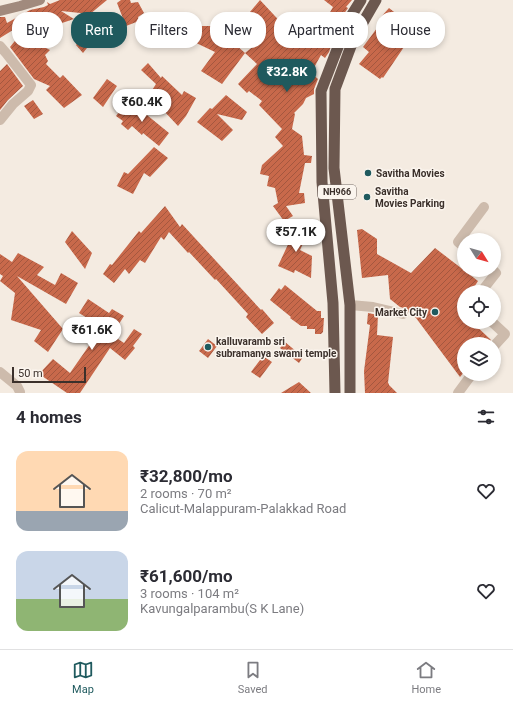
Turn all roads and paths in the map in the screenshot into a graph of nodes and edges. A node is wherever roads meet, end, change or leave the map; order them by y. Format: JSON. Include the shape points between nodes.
{"nodes":[{"id":1,"x":40,"y":0,"type":"edge"},
{"id":2,"x":361,"y":0,"type":"edge"},
{"id":3,"x":376,"y":0,"type":"edge"},
{"id":4,"x":0,"y":11,"type":"edge"},
{"id":5,"x":0,"y":46,"type":"edge"},
{"id":6,"x":0,"y":120,"type":"edge"},
{"id":7,"x":484,"y":207,"type":"dead end"},
{"id":8,"x":465,"y":233,"type":"edge"},
{"id":9,"x":493,"y":277,"type":"edge"},
{"id":10,"x":487,"y":285,"type":"edge"},
{"id":11,"x":350,"y":305,"type":"junction"},
{"id":12,"x":403,"y":314,"type":"dead end"},
{"id":13,"x":509,"y":332,"type":"edge"},
{"id":14,"x":501,"y":339,"type":"edge"},
{"id":15,"x":0,"y":372,"type":"edge"},
{"id":16,"x":467,"y":381,"type":"edge"},
{"id":17,"x":20,"y":393,"type":"edge"},
{"id":18,"x":335,"y":393,"type":"edge"},
{"id":19,"x":350,"y":393,"type":"edge"},
{"id":20,"x":458,"y":393,"type":"edge"}],
"edges":[{"from":1,"to":4,"type":"main road"},
{"from":2,"to":18,"type":"highway","number":"NH966","via":[[348,21],[321,91],[322,182],[333,303]]},
{"from":3,"to":11,"type":"highway","number":"NH966","via":[[354,38],[335,89],[334,168]]},
{"from":5,"to":6,"type":"street","via":[[31,85]]},
{"from":7,"to":8,"type":"street"},
{"from":9,"to":10,"type":"street"},
{"from":11,"to":12,"type":"street"},
{"from":11,"to":19,"type":"highway","number":"NH966"},
{"from":13,"to":14,"type":"street"},
{"from":15,"to":17,"type":"street","via":[[17,386]]},
{"from":16,"to":20,"type":"street"}]}
